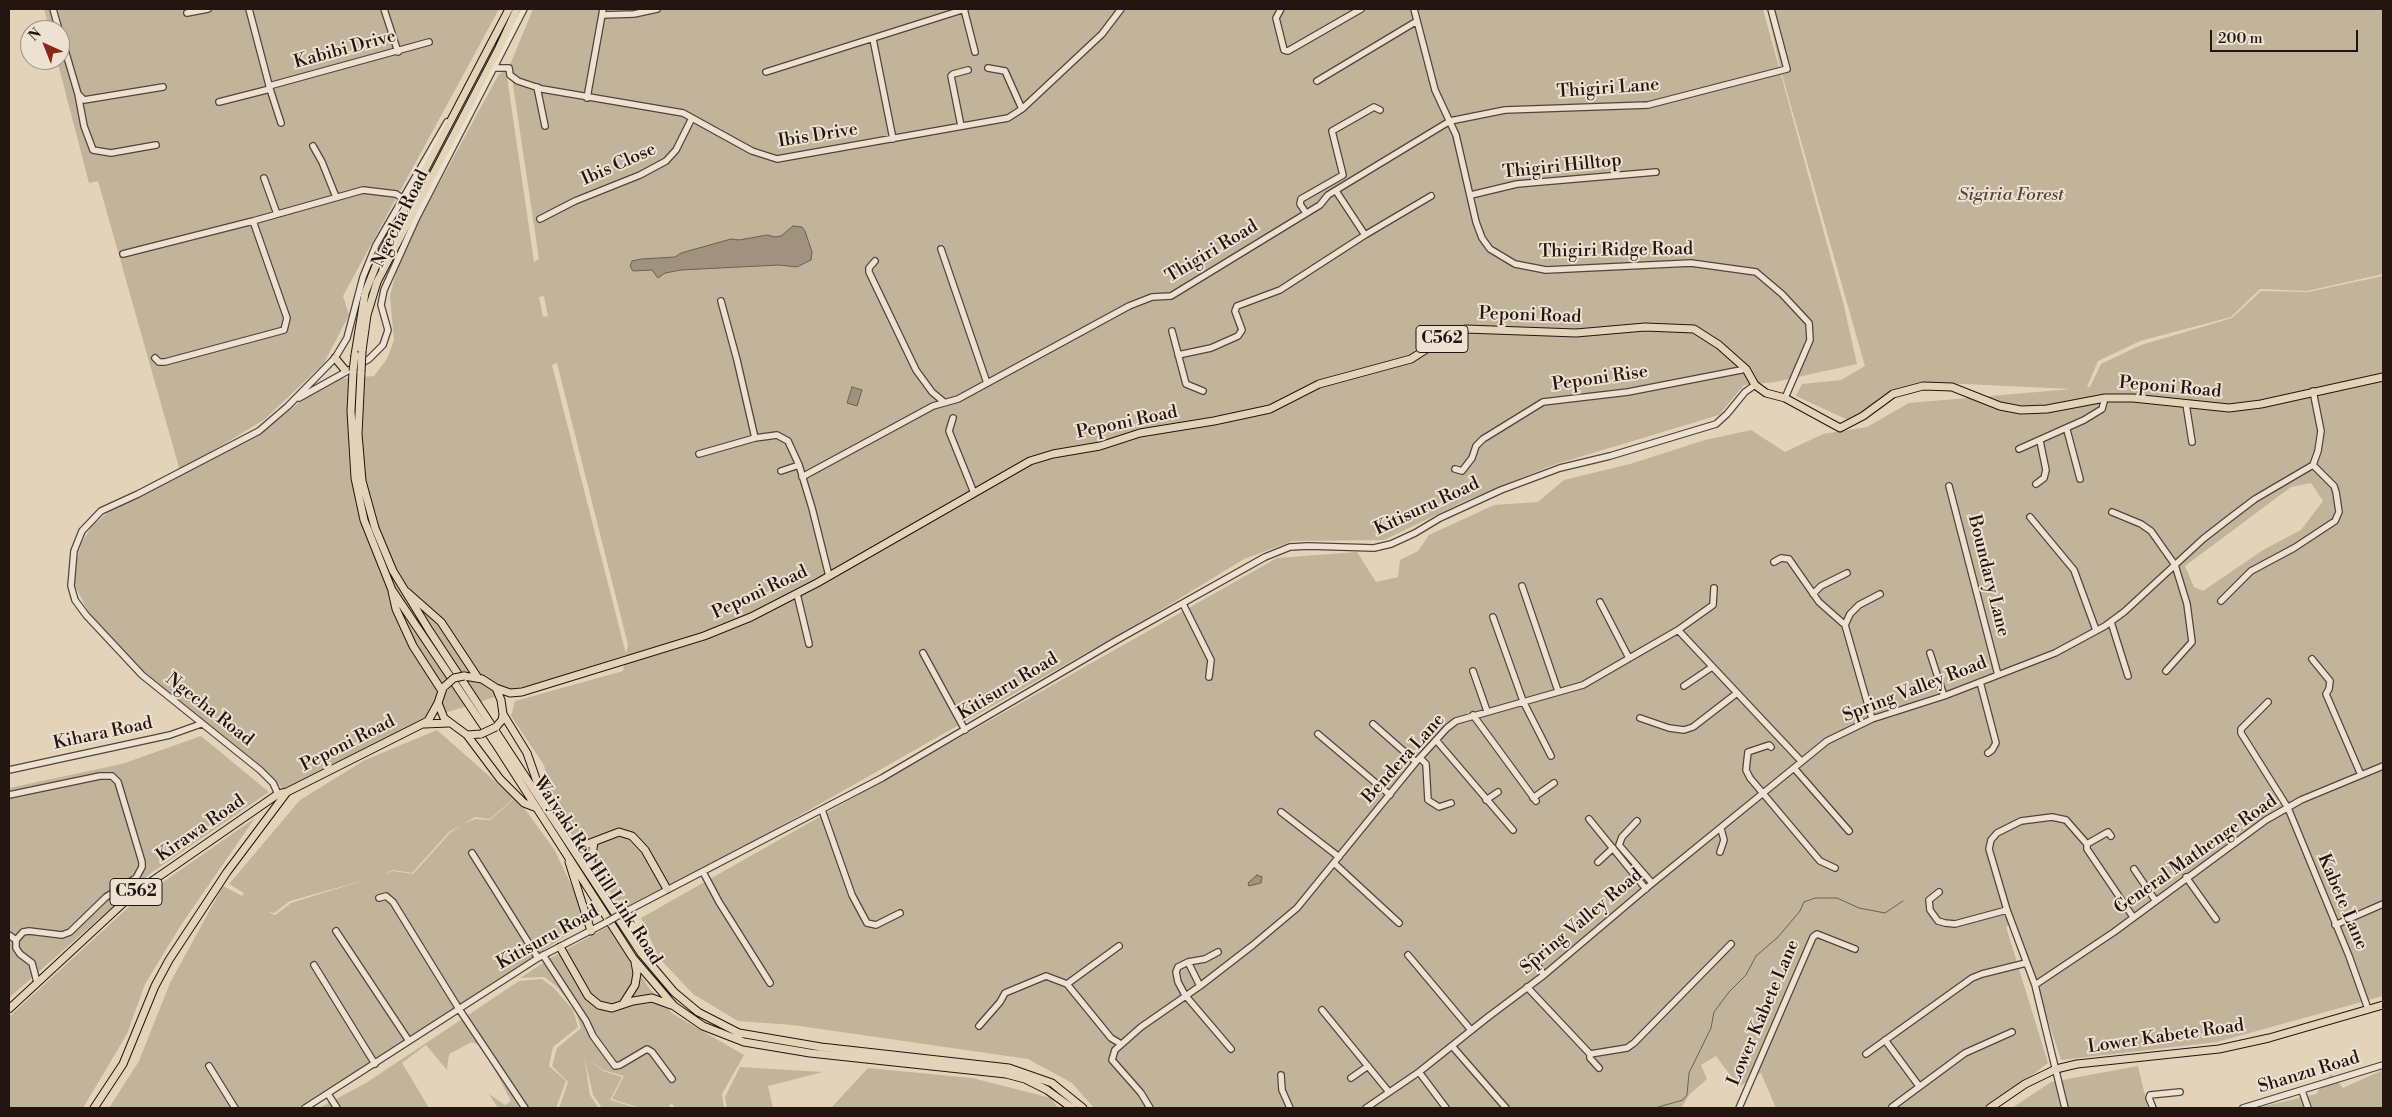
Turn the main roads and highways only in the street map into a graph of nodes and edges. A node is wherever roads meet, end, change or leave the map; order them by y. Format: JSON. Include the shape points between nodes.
{"nodes":[{"id":1,"x":509,"y":9,"type":"edge"},
{"id":2,"x":517,"y":9,"type":"edge"},
{"id":3,"x":373,"y":282,"type":"junction"},
{"id":4,"x":359,"y":353,"type":"junction"},
{"id":5,"x":335,"y":358,"type":"road end"},
{"id":6,"x":345,"y":370,"type":"road end"},
{"id":7,"x":2383,"y":377,"type":"edge"},
{"id":8,"x":402,"y":588,"type":"junction"},
{"id":9,"x":392,"y":590,"type":"junction"},
{"id":10,"x":478,"y":678,"type":"junction"},
{"id":11,"x":444,"y":688,"type":"junction"},
{"id":12,"x":496,"y":688,"type":"junction"},
{"id":13,"x":518,"y":693,"type":"junction"},
{"id":14,"x":438,"y":703,"type":"junction"},
{"id":15,"x":503,"y":710,"type":"junction"},
{"id":16,"x":449,"y":723,"type":"junction"},
{"id":17,"x":424,"y":724,"type":"junction"},
{"id":18,"x":467,"y":735,"type":"junction"},
{"id":19,"x":287,"y":792,"type":"junction"},
{"id":20,"x":544,"y":805,"type":"junction"},
{"id":21,"x":537,"y":808,"type":"junction"},
{"id":22,"x":566,"y":838,"type":"junction"},
{"id":23,"x":594,"y":842,"type":"junction"},
{"id":24,"x":566,"y":853,"type":"junction"},
{"id":25,"x":596,"y":882,"type":"junction"},
{"id":26,"x":667,"y":889,"type":"road end"},
{"id":27,"x":591,"y":930,"type":"road end"},
{"id":28,"x":560,"y":947,"type":"road end"},
{"id":29,"x":633,"y":958,"type":"junction"},
{"id":30,"x":622,"y":1004,"type":"junction"},
{"id":31,"x":2383,"y":1004,"type":"edge"},
{"id":32,"x":674,"y":1006,"type":"junction"},
{"id":33,"x":9,"y":1009,"type":"edge"},
{"id":34,"x":94,"y":1108,"type":"edge"},
{"id":35,"x":1072,"y":1108,"type":"edge"},
{"id":36,"x":1083,"y":1108,"type":"edge"},
{"id":37,"x":1990,"y":1108,"type":"edge"}],
"edges":[{"from":1,"to":3,"type":"main road"},
{"from":2,"to":3,"type":"main road","via":[[458,132]]},
{"from":3,"to":4,"type":"main road"},
{"from":4,"to":8,"type":"main road","name":"Waiyaki Red Hill Link Road","bridge":true,"via":[[358,434],[362,481],[384,552]]},
{"from":4,"to":9,"type":"main road","name":"Waiyaki Red Hill Link Road","bridge":true,"via":[[353,370],[351,420],[355,478],[364,520]]},
{"from":5,"to":6,"type":"main road"},
{"from":7,"to":13,"type":"main road","name":"Peponi Road","number":"C562","via":[[2242,407],[2105,398],[2047,409],[2021,410],[2000,406],[1952,387],[1923,386],[1893,394],[1840,428],[1785,398],[1769,395],[1755,385],[1746,369],[1694,329],[1645,327],[1576,334],[1466,329],[1442,339],[1411,359],[1318,384],[1270,409],[1140,433],[1100,446],[1041,457],[797,594],[723,629]]},
{"from":8,"to":10,"type":"main road","via":[[441,622]]},
{"from":8,"to":20,"type":"main road","name":"Waiyaki Red Hill Link Road"},
{"from":9,"to":11,"type":"main road","via":[[396,608],[413,646]]},
{"from":9,"to":21,"type":"main road","name":"Waiyaki Red Hill Link Road"},
{"from":10,"to":11,"type":"main road","bridge":true,"via":[[454,678]]},
{"from":10,"to":12,"type":"main road"},
{"from":11,"to":14,"type":"main road"},
{"from":12,"to":13,"type":"main road","via":[[506,693]]},
{"from":12,"to":15,"type":"main road"},
{"from":13,"to":15,"type":"main road","name":"Peponi Road","number":"C562"},
{"from":14,"to":16,"type":"main road"},
{"from":14,"to":17,"type":"main road","name":"Peponi Road"},
{"from":15,"to":18,"type":"main road","bridge":true,"via":[[502,720],[496,727],[481,734]]},
{"from":15,"to":20,"type":"main road","via":[[527,753]]},
{"from":16,"to":17,"type":"main road","name":"Peponi Road"},
{"from":16,"to":18,"type":"main road"},
{"from":17,"to":19,"type":"main road","name":"Peponi Road"},
{"from":18,"to":21,"type":"main road","via":[[500,779],[524,803]]},
{"from":19,"to":33,"type":"main road","name":"Kirawa Road","number":"C562","via":[[278,794],[132,895]]},
{"from":19,"to":34,"type":"main road","via":[[227,872],[172,955],[155,986],[123,1064]]},
{"from":20,"to":22,"type":"main road","name":"Waiyaki Red Hill Link Road"},
{"from":21,"to":24,"type":"main road","name":"Waiyaki Red Hill Link Road"},
{"from":22,"to":23,"type":"main road","via":[[581,844]]},
{"from":22,"to":25,"type":"main road","name":"Waiyaki Red Hill Link Road"},
{"from":23,"to":25,"type":"main road","via":[[591,862]]},
{"from":23,"to":26,"type":"main road","via":[[619,832],[632,836],[645,850]]},
{"from":24,"to":27,"type":"main road"},
{"from":24,"to":29,"type":"main road","name":"Waiyaki Red Hill Link Road"},
{"from":25,"to":36,"type":"main road","name":"Waiyaki Red Hill Link Road","via":[[667,985],[691,1008],[729,1029],[762,1039],[1009,1068],[1052,1083]]},
{"from":28,"to":30,"type":"main road","via":[[590,1000],[607,1008]]},
{"from":29,"to":30,"type":"main road","via":[[637,981]]},
{"from":29,"to":32,"type":"main road","name":"Waiyaki Red Hill Link Road"},
{"from":30,"to":32,"type":"main road","via":[[652,998]]},
{"from":31,"to":37,"type":"main road","name":"Lower Kabete Road","via":[[2269,1038],[2219,1049],[2056,1069],[2025,1084]]},
{"from":32,"to":35,"type":"main road","name":"Waiyaki Red Hill Link Road","via":[[703,1026],[744,1042],[818,1054],[1006,1074],[1048,1090]]}]}
